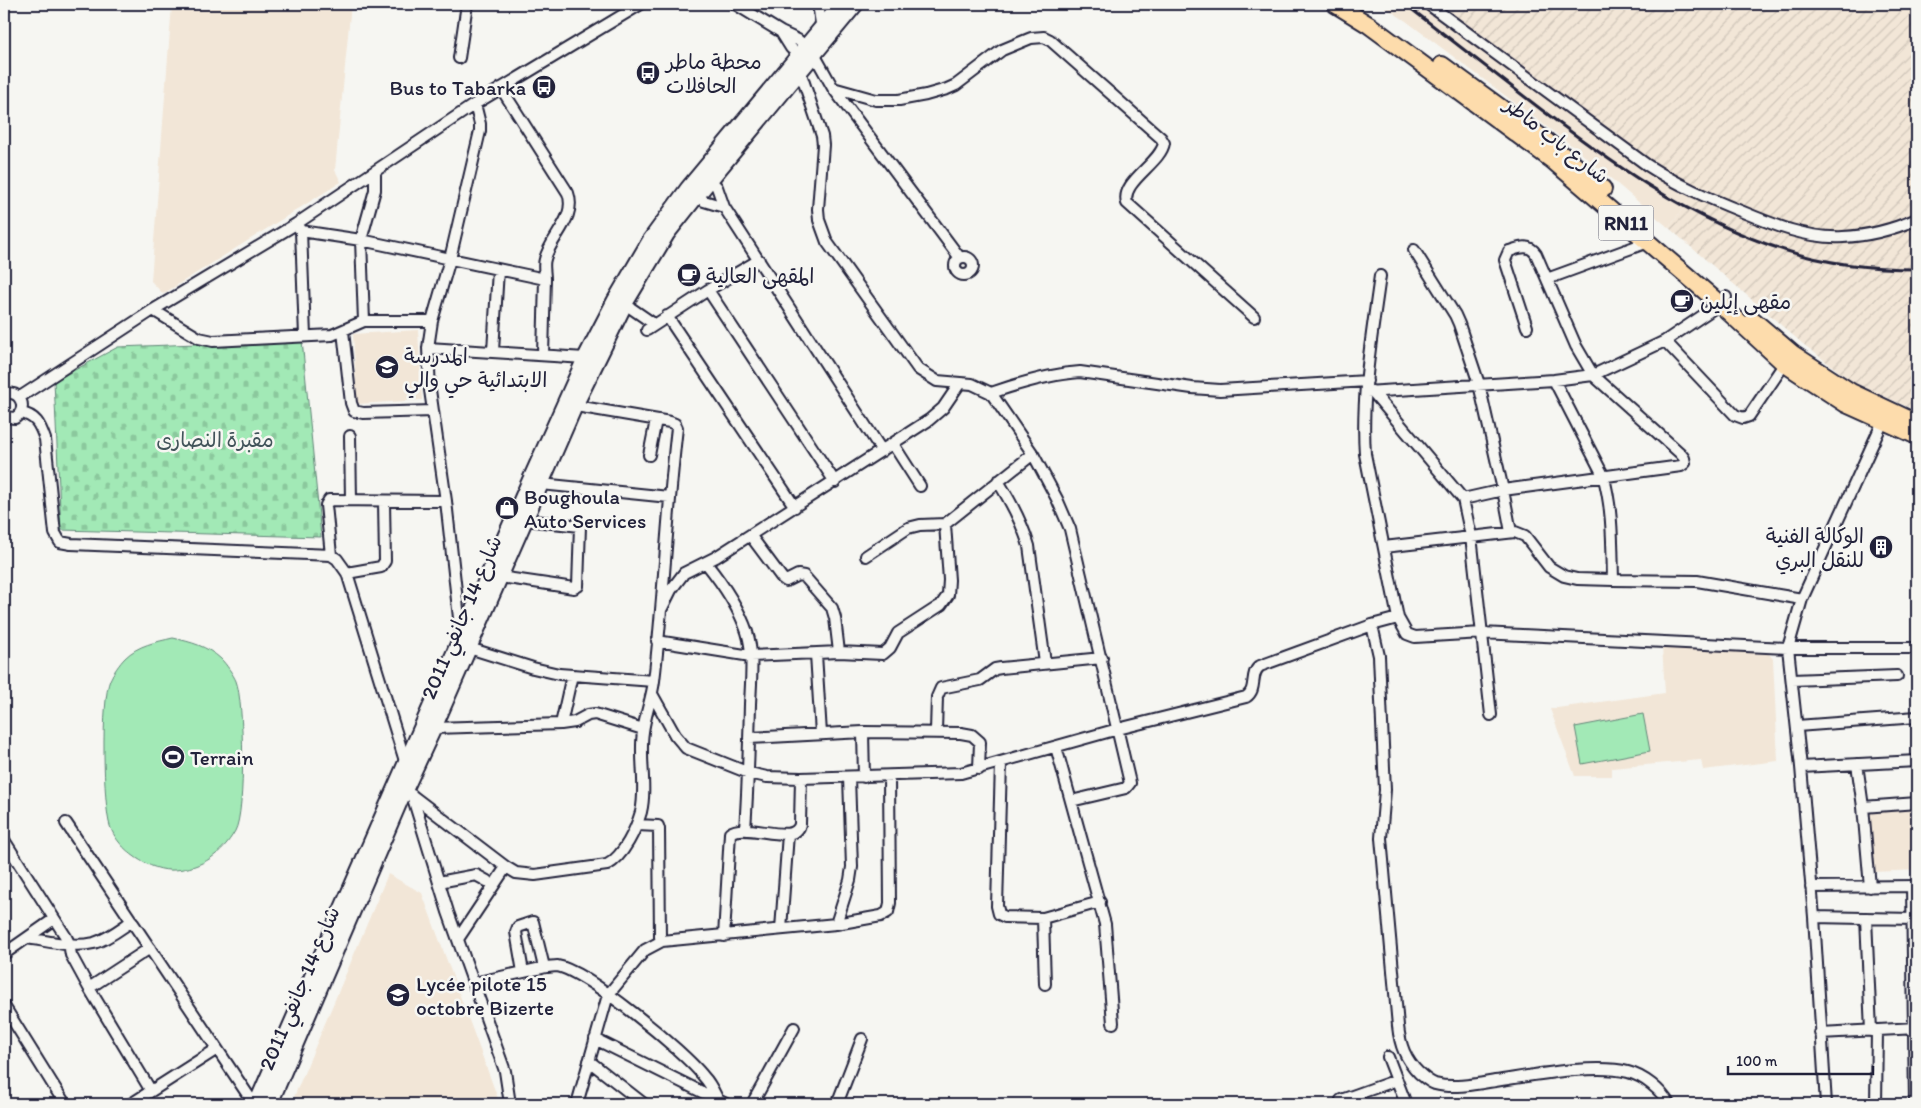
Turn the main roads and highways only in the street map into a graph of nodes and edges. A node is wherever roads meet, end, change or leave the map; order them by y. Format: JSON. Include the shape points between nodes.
{"nodes":[{"id":1,"x":841,"y":4,"type":"edge"},
{"id":2,"x":856,"y":4,"type":"edge"},
{"id":3,"x":1335,"y":4,"type":"edge"},
{"id":4,"x":1357,"y":4,"type":"edge"},
{"id":5,"x":805,"y":58,"type":"junction"},
{"id":6,"x":692,"y":192,"type":"junction"},
{"id":7,"x":1723,"y":301,"type":"junction"},
{"id":8,"x":570,"y":405,"type":"junction"},
{"id":9,"x":1885,"y":416,"type":"junction"},
{"id":10,"x":1917,"y":423,"type":"edge"},
{"id":11,"x":1917,"y":436,"type":"edge"},
{"id":12,"x":466,"y":643,"type":"junction"},
{"id":13,"x":428,"y":725,"type":"junction"},
{"id":14,"x":404,"y":789,"type":"junction"},
{"id":15,"x":255,"y":1104,"type":"edge"},
{"id":16,"x":270,"y":1104,"type":"edge"}],
"edges":[{"from":1,"to":5,"type":"main road","name":"شارع 14 جانفي 2011","via":[[822,26]]},
{"from":2,"to":5,"type":"main road","name":"شارع 14 جانفي 2011","via":[[824,43]]},
{"from":3,"to":7,"type":"main road","name":"شارع باب ماطر","number":"RN11","via":[[1369,25],[1538,149]]},
{"from":4,"to":7,"type":"main road","name":"شارع باب ماطر","number":"RN11","via":[[1565,156]]},
{"from":5,"to":6,"type":"main road","name":"شارع 14 جانفي 2011"},
{"from":6,"to":8,"type":"main road","name":"شارع 14 جانفي 2011"},
{"from":6,"to":8,"type":"main road","name":"شارع 14 جانفي 2011","via":[[650,240],[615,300],[585,358]]},
{"from":7,"to":9,"type":"main road","name":"شارع باب ماطر","number":"RN11","via":[[1789,359],[1851,392]]},
{"from":8,"to":12,"type":"main road","name":"شارع 14 جانفي 2011"},
{"from":8,"to":12,"type":"main road","name":"شارع 14 جانفي 2011","via":[[541,484],[500,577]]},
{"from":9,"to":10,"type":"main road","name":"شارع باب ماطر","number":"RN11"},
{"from":9,"to":11,"type":"main road","name":"شارع باب ماطر","number":"RN11"},
{"from":12,"to":13,"type":"main road","name":"شارع 14 جانفي 2011"},
{"from":13,"to":14,"type":"main road","name":"شارع 14 جانفي 2011"},
{"from":13,"to":14,"type":"main road","name":"شارع 14 جانفي 2011","via":[[405,761]]},
{"from":14,"to":15,"type":"main road","name":"شارع 14 جانفي 2011"},
{"from":14,"to":16,"type":"main road","name":"شارع 14 جانفي 2011"}]}
